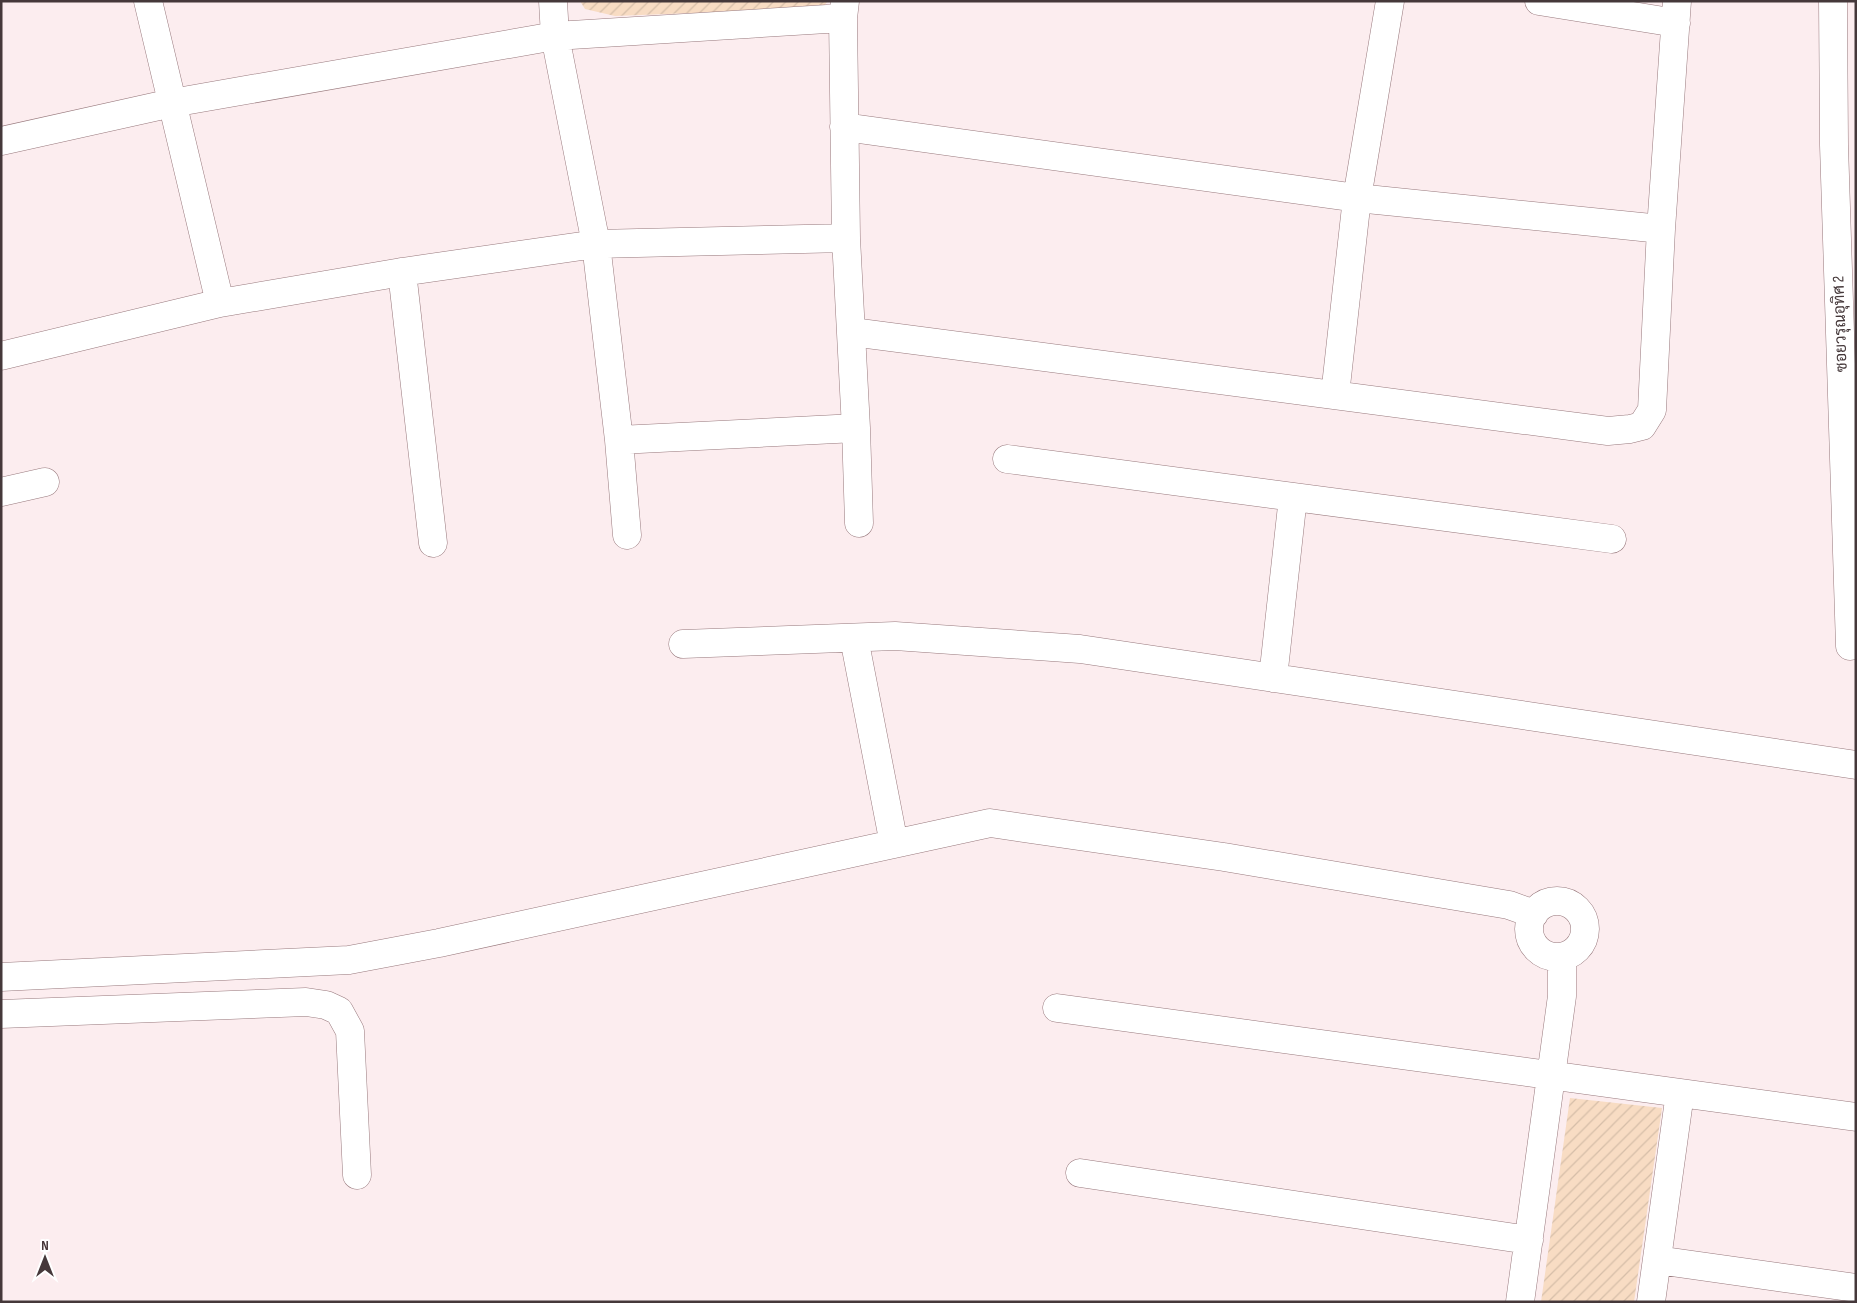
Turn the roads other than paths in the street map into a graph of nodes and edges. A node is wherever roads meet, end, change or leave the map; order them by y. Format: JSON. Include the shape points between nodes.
{"nodes":[{"id":1,"x":148,"y":1,"type":"edge"},
{"id":2,"x":553,"y":1,"type":"edge"},
{"id":3,"x":1390,"y":1,"type":"edge"},
{"id":4,"x":1538,"y":1,"type":"edge"},
{"id":5,"x":1832,"y":1,"type":"edge"},
{"id":6,"x":844,"y":10,"type":"edge"},
{"id":7,"x":1676,"y":12,"type":"edge"},
{"id":8,"x":555,"y":36,"type":"junction"},
{"id":9,"x":172,"y":103,"type":"junction"},
{"id":10,"x":844,"y":128,"type":"junction"},
{"id":11,"x":1,"y":141,"type":"edge"},
{"id":12,"x":1357,"y":198,"type":"junction"},
{"id":13,"x":1661,"y":229,"type":"junction"},
{"id":14,"x":846,"y":238,"type":"junction"},
{"id":15,"x":596,"y":244,"type":"junction"},
{"id":16,"x":402,"y":272,"type":"junction"},
{"id":17,"x":220,"y":303,"type":"junction"},
{"id":18,"x":852,"y":332,"type":"junction"},
{"id":19,"x":1,"y":356,"type":"edge"},
{"id":20,"x":1335,"y":395,"type":"junction"},
{"id":21,"x":856,"y":428,"type":"junction"},
{"id":22,"x":619,"y":440,"type":"junction"},
{"id":23,"x":1007,"y":459,"type":"dead end"},
{"id":24,"x":44,"y":482,"type":"dead end"},
{"id":25,"x":1,"y":492,"type":"edge"},
{"id":26,"x":1293,"y":497,"type":"junction"},
{"id":27,"x":859,"y":523,"type":"dead end"},
{"id":28,"x":627,"y":535,"type":"dead end"},
{"id":29,"x":1612,"y":539,"type":"dead end"},
{"id":30,"x":433,"y":543,"type":"dead end"},
{"id":31,"x":854,"y":638,"type":"junction"},
{"id":32,"x":683,"y":644,"type":"dead end"},
{"id":33,"x":1850,"y":646,"type":"dead end"},
{"id":34,"x":1273,"y":678,"type":"junction"},
{"id":35,"x":1856,"y":765,"type":"edge"},
{"id":36,"x":894,"y":844,"type":"junction"},
{"id":37,"x":1534,"y":914,"type":"junction"},
{"id":38,"x":1562,"y":957,"type":"junction"},
{"id":39,"x":1,"y":977,"type":"edge"},
{"id":40,"x":1057,"y":1008,"type":"dead end"},
{"id":41,"x":1,"y":1014,"type":"edge"},
{"id":42,"x":1551,"y":1076,"type":"junction"},
{"id":43,"x":1680,"y":1093,"type":"junction"},
{"id":44,"x":1856,"y":1117,"type":"edge"},
{"id":45,"x":1080,"y":1173,"type":"dead end"},
{"id":46,"x":358,"y":1175,"type":"dead end"},
{"id":47,"x":1529,"y":1240,"type":"junction"},
{"id":48,"x":1657,"y":1260,"type":"junction"},
{"id":49,"x":1856,"y":1288,"type":"edge"},
{"id":50,"x":1520,"y":1302,"type":"edge"},
{"id":51,"x":1651,"y":1302,"type":"edge"}],
"edges":[{"from":1,"to":9,"type":"street"},
{"from":2,"to":8,"type":"street"},
{"from":3,"to":12,"type":"street"},
{"from":4,"to":7,"type":"street"},
{"from":5,"to":33,"type":"street","name":"ซอยวรุณอุทิศ 2"},
{"from":6,"to":8,"type":"street"},
{"from":6,"to":10,"type":"street"},
{"from":7,"to":13,"type":"street"},
{"from":8,"to":9,"type":"street"},
{"from":8,"to":15,"type":"street"},
{"from":9,"to":11,"type":"street"},
{"from":9,"to":17,"type":"street"},
{"from":10,"to":12,"type":"street"},
{"from":10,"to":14,"type":"street"},
{"from":12,"to":13,"type":"street"},
{"from":12,"to":20,"type":"street"},
{"from":13,"to":20,"type":"street","via":[[1652,410],[1642,426],[1608,431]]},
{"from":14,"to":15,"type":"street"},
{"from":14,"to":18,"type":"street"},
{"from":15,"to":16,"type":"street"},
{"from":15,"to":22,"type":"street"},
{"from":16,"to":17,"type":"street"},
{"from":16,"to":30,"type":"street"},
{"from":17,"to":19,"type":"street"},
{"from":18,"to":20,"type":"street"},
{"from":18,"to":21,"type":"street"},
{"from":21,"to":22,"type":"street"},
{"from":21,"to":27,"type":"street"},
{"from":22,"to":28,"type":"street"},
{"from":23,"to":26,"type":"street"},
{"from":24,"to":25,"type":"street"},
{"from":26,"to":29,"type":"street"},
{"from":26,"to":34,"type":"street"},
{"from":31,"to":32,"type":"street"},
{"from":31,"to":34,"type":"street","via":[[895,636],[1080,649]]},
{"from":31,"to":36,"type":"street"},
{"from":34,"to":35,"type":"street"},
{"from":36,"to":37,"type":"street","via":[[990,823],[1253,862],[1508,905]]},
{"from":36,"to":39,"type":"street","via":[[350,960]]},
{"from":37,"to":38,"type":"street","via":[[1529,932],[1532,941],[1537,948],[1553,957]]},
{"from":37,"to":38,"type":"street","via":[[1548,903],[1557,901],[1566,902],[1580,914],[1584,922],[1583,940],[1571,954]]},
{"from":38,"to":42,"type":"street","via":[[1562,996]]},
{"from":40,"to":42,"type":"street"},
{"from":41,"to":46,"type":"street","via":[[306,1002],[340,1011],[350,1031]]},
{"from":42,"to":43,"type":"street"},
{"from":42,"to":47,"type":"street"},
{"from":43,"to":44,"type":"street"},
{"from":43,"to":48,"type":"street"},
{"from":45,"to":47,"type":"street"},
{"from":47,"to":50,"type":"street"},
{"from":48,"to":49,"type":"street"},
{"from":48,"to":51,"type":"street"}]}
